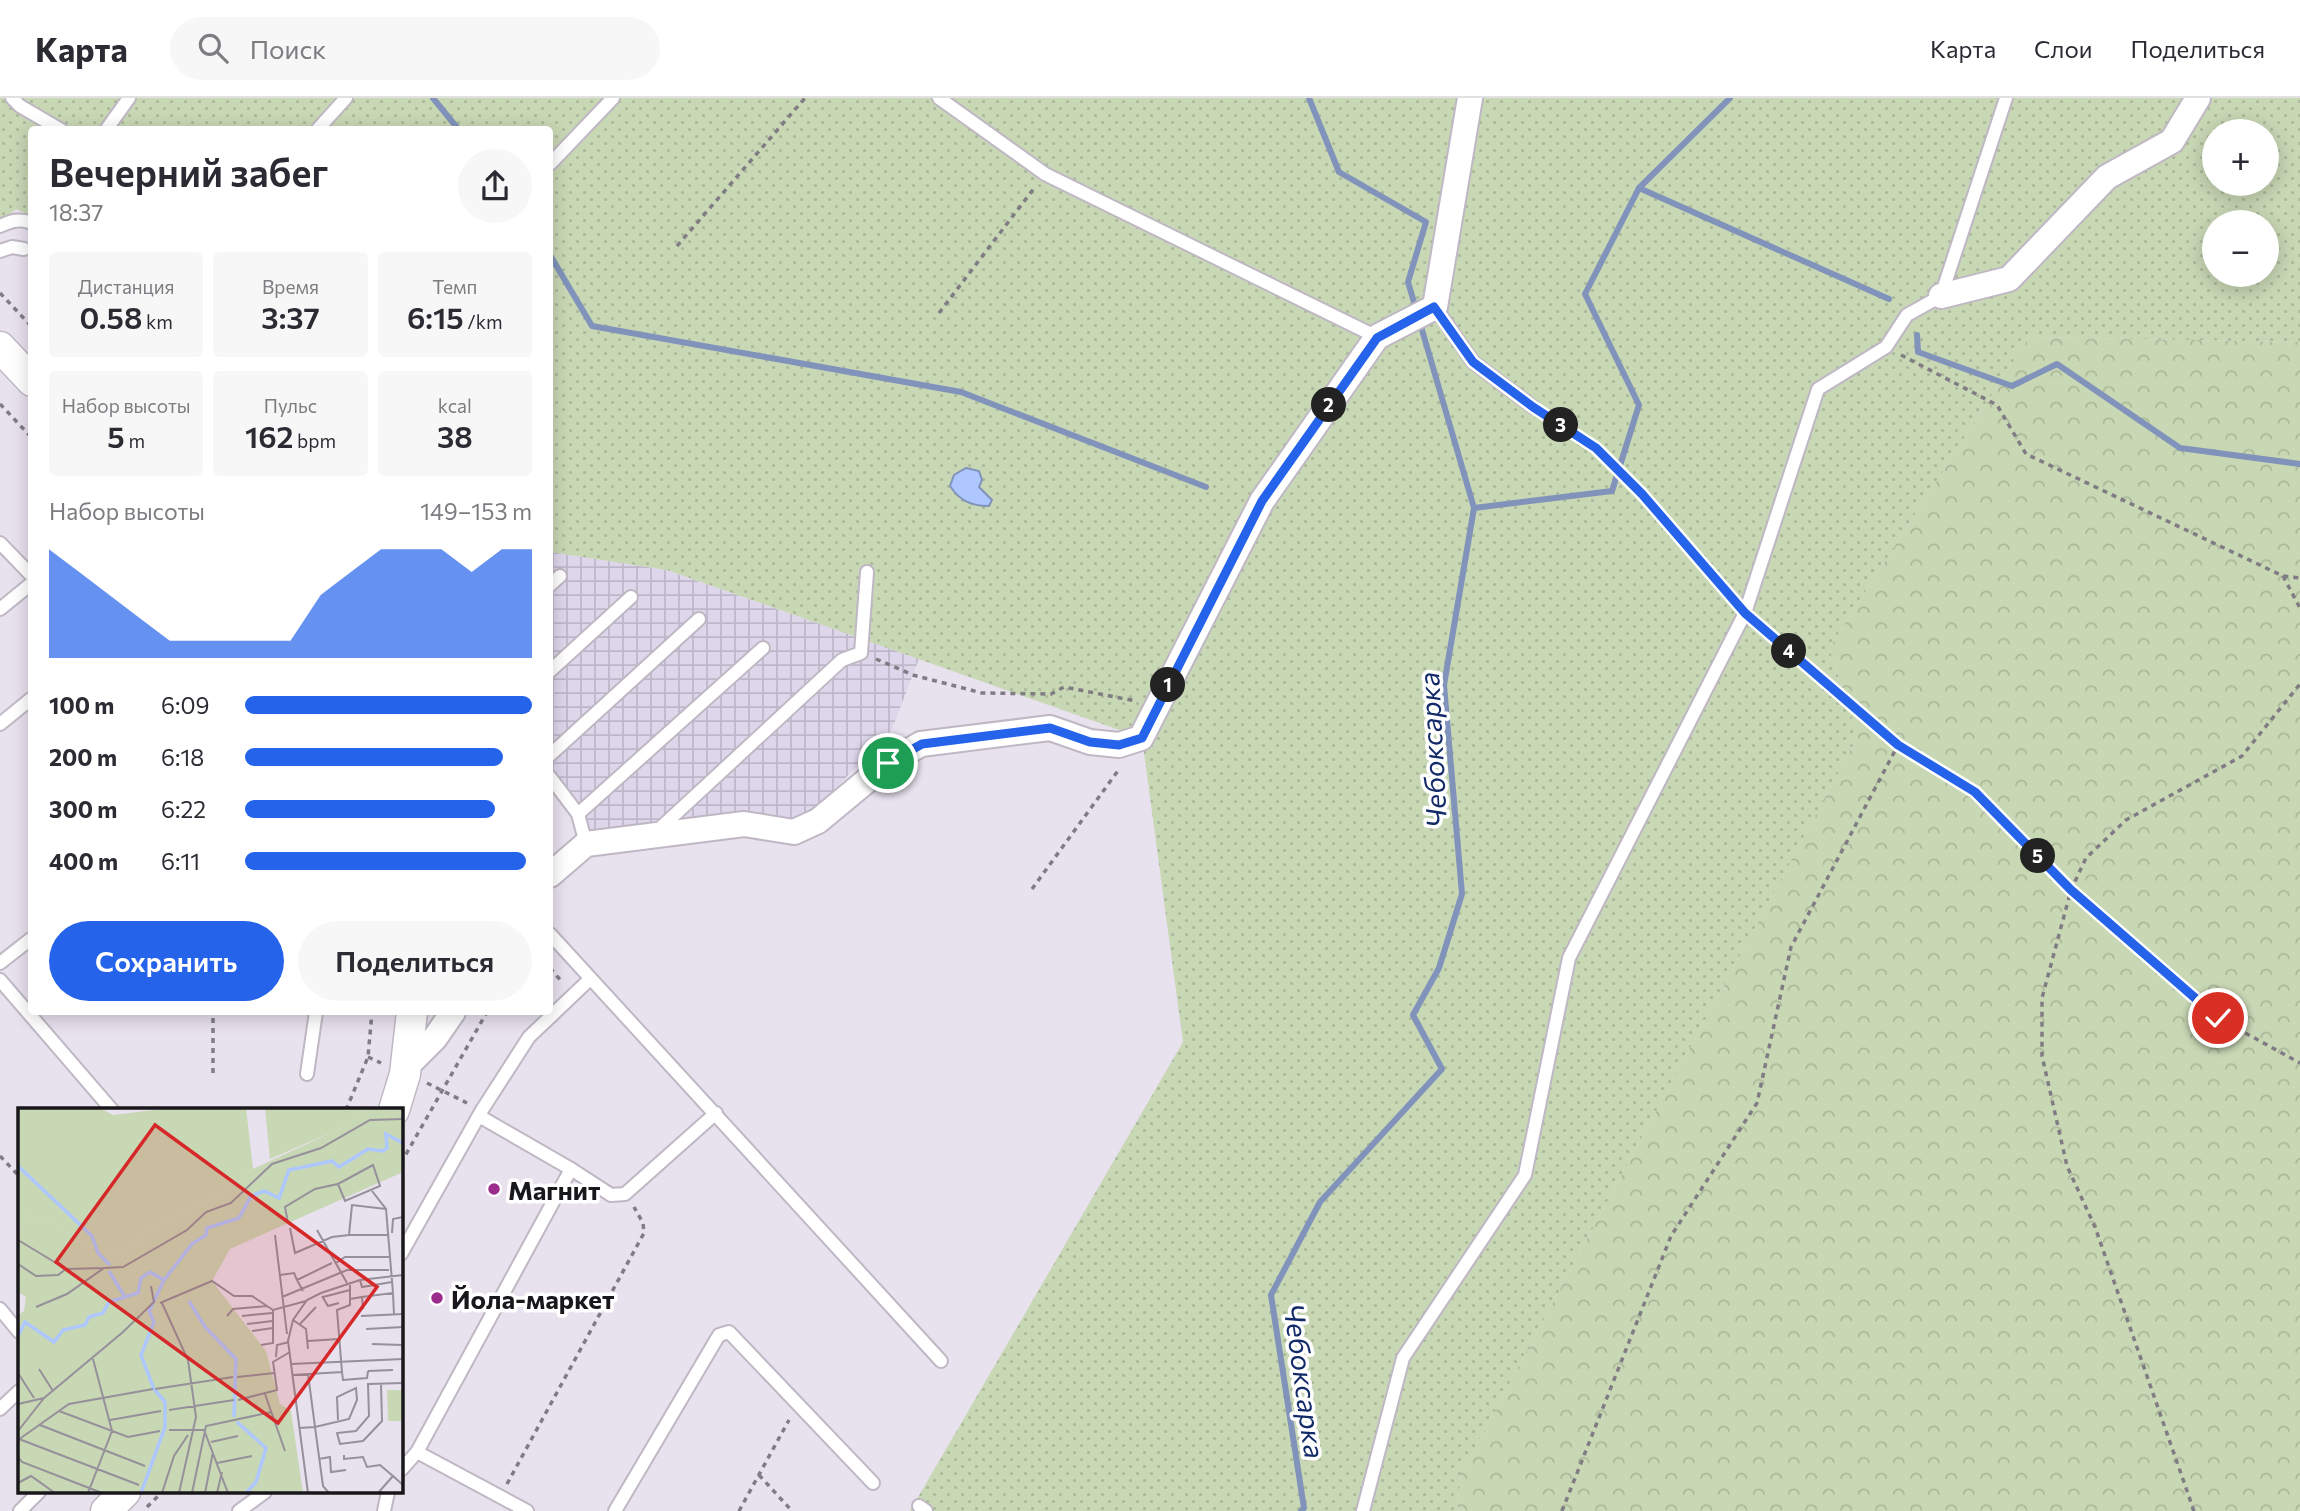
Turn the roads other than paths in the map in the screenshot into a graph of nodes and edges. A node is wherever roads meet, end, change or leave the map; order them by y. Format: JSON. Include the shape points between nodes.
{"nodes":[{"id":1,"x":12,"y":98,"type":"edge"},
{"id":2,"x":129,"y":98,"type":"edge"},
{"id":3,"x":346,"y":98,"type":"edge"},
{"id":4,"x":613,"y":98,"type":"edge"},
{"id":5,"x":939,"y":98,"type":"edge"},
{"id":6,"x":1470,"y":98,"type":"edge"},
{"id":7,"x":2006,"y":98,"type":"edge"},
{"id":8,"x":2199,"y":98,"type":"edge"},
{"id":9,"x":54,"y":126,"type":"edge"},
{"id":10,"x":109,"y":126,"type":"edge"},
{"id":11,"x":321,"y":126,"type":"edge"},
{"id":12,"x":553,"y":161,"type":"edge"},
{"id":13,"x":28,"y":222,"type":"edge"},
{"id":14,"x":0,"y":226,"type":"edge"},
{"id":15,"x":24,"y":249,"type":"dead end"},
{"id":16,"x":0,"y":251,"type":"edge"},
{"id":17,"x":1941,"y":296,"type":"junction"},
{"id":18,"x":1434,"y":307,"type":"junction"},
{"id":19,"x":1377,"y":338,"type":"junction"},
{"id":20,"x":0,"y":347,"type":"edge"},
{"id":21,"x":28,"y":377,"type":"edge"},
{"id":22,"x":1533,"y":407,"type":"road end"},
{"id":23,"x":0,"y":543,"type":"edge"},
{"id":24,"x":28,"y":572,"type":"edge"},
{"id":25,"x":867,"y":572,"type":"dead end"},
{"id":26,"x":560,"y":576,"type":"dead end"},
{"id":27,"x":553,"y":582,"type":"edge"},
{"id":28,"x":28,"y":586,"type":"edge"},
{"id":29,"x":631,"y":597,"type":"dead end"},
{"id":30,"x":0,"y":609,"type":"edge"},
{"id":31,"x":699,"y":619,"type":"dead end"},
{"id":32,"x":763,"y":648,"type":"dead end"},
{"id":33,"x":553,"y":668,"type":"edge"},
{"id":34,"x":28,"y":701,"type":"edge"},
{"id":35,"x":0,"y":724,"type":"edge"},
{"id":36,"x":553,"y":752,"type":"edge"},
{"id":37,"x":553,"y":781,"type":"edge"},
{"id":38,"x":578,"y":814,"type":"junction"},
{"id":39,"x":650,"y":837,"type":"junction"},
{"id":40,"x":586,"y":844,"type":"junction"},
{"id":41,"x":553,"y":872,"type":"edge"},
{"id":42,"x":553,"y":937,"type":"edge"},
{"id":43,"x":28,"y":941,"type":"edge"},
{"id":44,"x":0,"y":963,"type":"edge"},
{"id":45,"x":590,"y":979,"type":"junction"},
{"id":46,"x":0,"y":980,"type":"edge"},
{"id":47,"x":28,"y":1013,"type":"edge"},
{"id":48,"x":553,"y":1014,"type":"edge"},
{"id":49,"x":30,"y":1015,"type":"edge"},
{"id":50,"x":316,"y":1015,"type":"edge"},
{"id":51,"x":412,"y":1015,"type":"edge"},
{"id":52,"x":451,"y":1015,"type":"edge"},
{"id":53,"x":552,"y":1015,"type":"edge"},
{"id":54,"x":406,"y":1072,"type":"junction"},
{"id":55,"x":307,"y":1074,"type":"dead end"},
{"id":56,"x":109,"y":1108,"type":"edge"},
{"id":57,"x":395,"y":1108,"type":"edge"},
{"id":58,"x":480,"y":1113,"type":"junction"},
{"id":59,"x":716,"y":1113,"type":"junction"},
{"id":60,"x":571,"y":1168,"type":"junction"},
{"id":61,"x":402,"y":1252,"type":"edge"},
{"id":62,"x":0,"y":1309,"type":"edge"},
{"id":63,"x":18,"y":1331,"type":"edge"},
{"id":64,"x":941,"y":1361,"type":"dead end"},
{"id":65,"x":18,"y":1392,"type":"edge"},
{"id":66,"x":0,"y":1409,"type":"edge"},
{"id":67,"x":417,"y":1452,"type":"junction"},
{"id":68,"x":402,"y":1469,"type":"edge"},
{"id":69,"x":873,"y":1483,"type":"dead end"},
{"id":70,"x":37,"y":1494,"type":"edge"},
{"id":71,"x":123,"y":1494,"type":"edge"},
{"id":72,"x":262,"y":1494,"type":"edge"},
{"id":73,"x":20,"y":1511,"type":"edge"},
{"id":74,"x":106,"y":1511,"type":"edge"},
{"id":75,"x":239,"y":1511,"type":"edge"},
{"id":76,"x":527,"y":1511,"type":"edge"},
{"id":77,"x":615,"y":1511,"type":"edge"},
{"id":78,"x":1363,"y":1511,"type":"edge"}],
"edges":[{"from":1,"to":9,"type":"lane"},
{"from":2,"to":10,"type":"lane"},
{"from":3,"to":11,"type":"lane"},
{"from":4,"to":12,"type":"lane"},
{"from":5,"to":19,"type":"lane","via":[[1045,174]]},
{"from":6,"to":18,"type":"street"},
{"from":7,"to":17,"type":"lane"},
{"from":8,"to":17,"type":"street","via":[[2172,141],[2107,177],[2009,279]]},
{"from":13,"to":14,"type":"lane","via":[[12,220]]},
{"from":15,"to":16,"type":"lane"},
{"from":17,"to":78,"type":"lane","via":[[1907,315],[1886,347],[1818,389],[1745,613],[1569,958],[1525,1175],[1403,1358]]},
{"from":18,"to":19,"type":"street"},
{"from":18,"to":22,"type":"lane","via":[[1473,362]]},
{"from":19,"to":39,"type":"street","via":[[1262,501],[1142,738],[1119,745],[1090,742],[1050,728],[922,744],[888,763],[818,821],[794,832],[744,824]]},
{"from":20,"to":21,"type":"street"},
{"from":23,"to":24,"type":"lane"},
{"from":25,"to":39,"type":"lane","via":[[861,653],[842,660]]},
{"from":26,"to":27,"type":"lane"},
{"from":28,"to":30,"type":"lane"},
{"from":29,"to":33,"type":"lane"},
{"from":31,"to":36,"type":"lane"},
{"from":32,"to":38,"type":"lane"},
{"from":34,"to":35,"type":"lane"},
{"from":37,"to":38,"type":"lane"},
{"from":38,"to":40,"type":"lane"},
{"from":39,"to":40,"type":"street"},
{"from":40,"to":41,"type":"street"},
{"from":42,"to":45,"type":"lane"},
{"from":43,"to":44,"type":"lane"},
{"from":45,"to":48,"type":"lane"},
{"from":45,"to":59,"type":"lane"},
{"from":46,"to":47,"type":"lane"},
{"from":49,"to":56,"type":"lane"},
{"from":50,"to":55,"type":"lane"},
{"from":51,"to":54,"type":"street"},
{"from":52,"to":54,"type":"street"},
{"from":53,"to":58,"type":"lane","via":[[529,1037]]},
{"from":54,"to":57,"type":"street"},
{"from":58,"to":60,"type":"lane"},
{"from":58,"to":61,"type":"lane"},
{"from":59,"to":60,"type":"lane","via":[[625,1194],[611,1195]]},
{"from":59,"to":64,"type":"lane"},
{"from":60,"to":67,"type":"lane"},
{"from":62,"to":63,"type":"lane"},
{"from":65,"to":66,"type":"lane"},
{"from":67,"to":68,"type":"lane"},
{"from":67,"to":76,"type":"lane"},
{"from":69,"to":77,"type":"lane","via":[[729,1332],[719,1335]]},
{"from":70,"to":73,"type":"lane"},
{"from":71,"to":74,"type":"street"},
{"from":72,"to":75,"type":"lane"}]}
